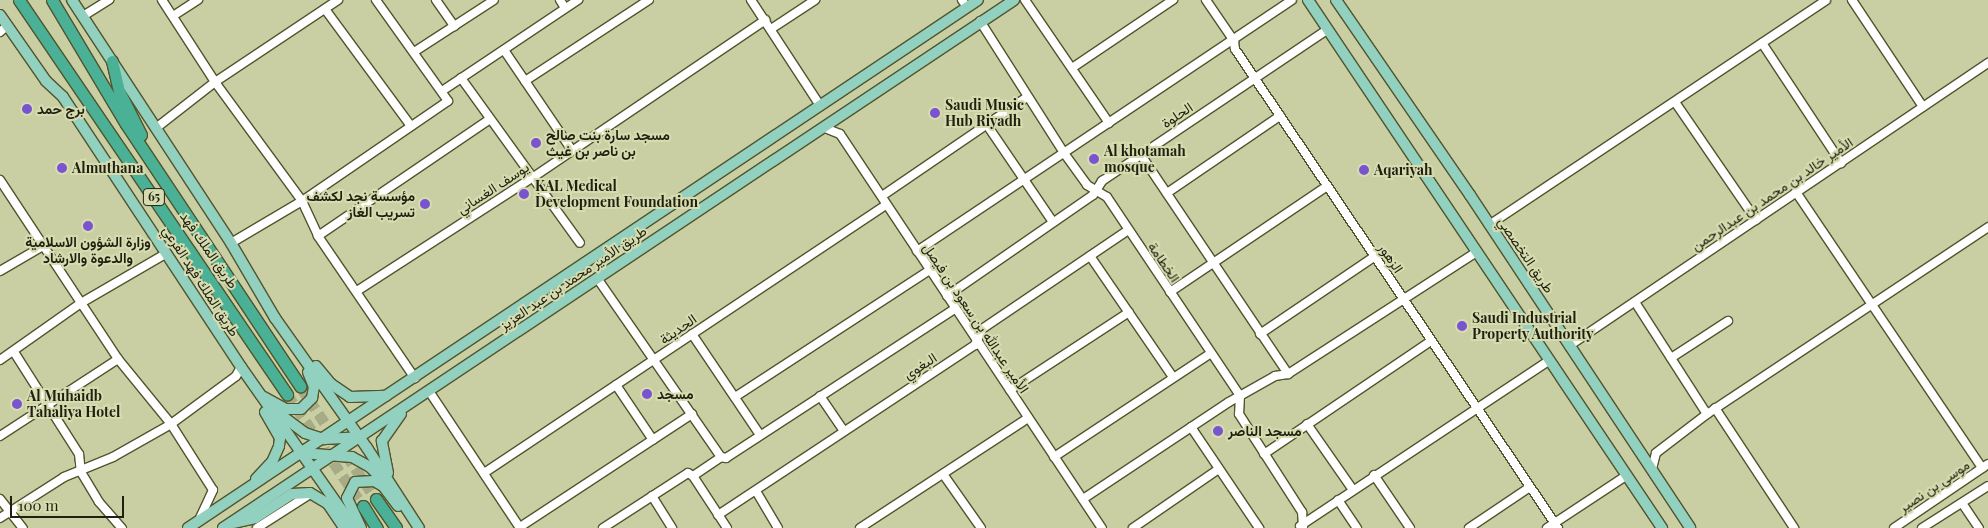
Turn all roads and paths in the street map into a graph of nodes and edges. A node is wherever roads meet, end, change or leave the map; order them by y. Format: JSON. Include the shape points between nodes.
{"nodes":[{"id":1,"x":19,"y":0,"type":"edge"},
{"id":2,"x":52,"y":0,"type":"edge"},
{"id":3,"x":72,"y":0,"type":"edge"},
{"id":4,"x":109,"y":0,"type":"edge"},
{"id":5,"x":162,"y":0,"type":"edge"},
{"id":6,"x":198,"y":0,"type":"edge"},
{"id":7,"x":338,"y":0,"type":"edge"},
{"id":8,"x":376,"y":0,"type":"edge"},
{"id":9,"x":436,"y":0,"type":"edge"},
{"id":10,"x":494,"y":0,"type":"edge"},
{"id":11,"x":560,"y":0,"type":"edge"},
{"id":12,"x":578,"y":0,"type":"edge"},
{"id":13,"x":649,"y":0,"type":"edge"},
{"id":14,"x":752,"y":0,"type":"edge"},
{"id":15,"x":815,"y":0,"type":"edge"},
{"id":16,"x":978,"y":0,"type":"edge"},
{"id":17,"x":1014,"y":0,"type":"edge"},
{"id":18,"x":1025,"y":0,"type":"edge"},
{"id":19,"x":1173,"y":0,"type":"edge"},
{"id":20,"x":1206,"y":0,"type":"edge"},
{"id":21,"x":1292,"y":0,"type":"edge"},
{"id":22,"x":1308,"y":0,"type":"edge"},
{"id":23,"x":1336,"y":0,"type":"edge"},
{"id":24,"x":1826,"y":0,"type":"edge"},
{"id":25,"x":1852,"y":0,"type":"edge"},
{"id":26,"x":964,"y":4,"type":"edge"},
{"id":27,"x":565,"y":8,"type":"junction"},
{"id":28,"x":325,"y":9,"type":"junction"},
{"id":29,"x":0,"y":15,"type":"edge"},
{"id":30,"x":83,"y":16,"type":"junction"},
{"id":31,"x":173,"y":16,"type":"junction"},
{"id":32,"x":764,"y":20,"type":"junction"},
{"id":33,"x":980,"y":22,"type":"junction"},
{"id":34,"x":454,"y":26,"type":"junction"},
{"id":35,"x":4,"y":29,"type":"edge"},
{"id":36,"x":771,"y":29,"type":"junction"},
{"id":37,"x":1328,"y":29,"type":"junction"},
{"id":38,"x":1234,"y":41,"type":"junction"},
{"id":39,"x":1762,"y":43,"type":"junction"},
{"id":40,"x":504,"y":50,"type":"junction"},
{"id":41,"x":414,"y":52,"type":"junction"},
{"id":42,"x":112,"y":61,"type":"junction"},
{"id":43,"x":1988,"y":63,"type":"edge"},
{"id":44,"x":1072,"y":68,"type":"junction"},
{"id":45,"x":461,"y":78,"type":"junction"},
{"id":46,"x":1255,"y":78,"type":"junction"},
{"id":47,"x":215,"y":82,"type":"junction"},
{"id":48,"x":526,"y":82,"type":"junction"},
{"id":49,"x":442,"y":91,"type":"junction"},
{"id":50,"x":1027,"y":97,"type":"junction"},
{"id":51,"x":1675,"y":102,"type":"junction"},
{"id":52,"x":819,"y":104,"type":"junction"},
{"id":53,"x":1923,"y":107,"type":"junction"},
{"id":54,"x":1280,"y":116,"type":"junction"},
{"id":55,"x":489,"y":120,"type":"junction"},
{"id":56,"x":1109,"y":123,"type":"junction"},
{"id":57,"x":987,"y":125,"type":"junction"},
{"id":58,"x":411,"y":126,"type":"junction"},
{"id":59,"x":156,"y":128,"type":"junction"},
{"id":60,"x":825,"y":128,"type":"junction"},
{"id":61,"x":571,"y":149,"type":"junction"},
{"id":62,"x":1064,"y":153,"type":"junction"},
{"id":63,"x":1141,"y":155,"type":"junction"},
{"id":64,"x":150,"y":160,"type":"junction"},
{"id":65,"x":1841,"y":162,"type":"junction"},
{"id":66,"x":532,"y":178,"type":"junction"},
{"id":67,"x":1024,"y":179,"type":"junction"},
{"id":68,"x":0,"y":180,"type":"edge"},
{"id":69,"x":1327,"y":186,"type":"junction"},
{"id":70,"x":1095,"y":191,"type":"junction"},
{"id":71,"x":1796,"y":192,"type":"junction"},
{"id":72,"x":1167,"y":193,"type":"junction"},
{"id":73,"x":882,"y":196,"type":"junction"},
{"id":74,"x":302,"y":201,"type":"junction"},
{"id":75,"x":886,"y":206,"type":"junction"},
{"id":76,"x":1756,"y":220,"type":"junction"},
{"id":77,"x":1053,"y":222,"type":"junction"},
{"id":78,"x":1489,"y":225,"type":"junction"},
{"id":79,"x":1988,"y":229,"type":"edge"},
{"id":80,"x":1128,"y":230,"type":"junction"},
{"id":81,"x":318,"y":236,"type":"junction"},
{"id":82,"x":580,"y":242,"type":"dead end"},
{"id":83,"x":231,"y":243,"type":"junction"},
{"id":84,"x":43,"y":246,"type":"junction"},
{"id":85,"x":917,"y":251,"type":"junction"},
{"id":86,"x":167,"y":253,"type":"junction"},
{"id":87,"x":1475,"y":253,"type":"junction"},
{"id":88,"x":1090,"y":256,"type":"junction"},
{"id":89,"x":1375,"y":256,"type":"junction"},
{"id":90,"x":1213,"y":263,"type":"junction"},
{"id":91,"x":930,"y":270,"type":"junction"},
{"id":92,"x":0,"y":271,"type":"edge"},
{"id":93,"x":597,"y":278,"type":"junction"},
{"id":94,"x":357,"y":291,"type":"junction"},
{"id":95,"x":1170,"y":292,"type":"junction"},
{"id":96,"x":947,"y":296,"type":"junction"},
{"id":97,"x":1403,"y":299,"type":"junction"},
{"id":98,"x":1635,"y":302,"type":"junction"},
{"id":99,"x":81,"y":303,"type":"junction"},
{"id":100,"x":1872,"y":304,"type":"junction"},
{"id":101,"x":955,"y":309,"type":"junction"},
{"id":102,"x":1129,"y":312,"type":"junction"},
{"id":103,"x":275,"y":318,"type":"junction"},
{"id":104,"x":1728,"y":321,"type":"dead end"},
{"id":105,"x":692,"y":334,"type":"junction"},
{"id":106,"x":1260,"y":334,"type":"junction"},
{"id":107,"x":977,"y":340,"type":"junction"},
{"id":108,"x":1431,"y":340,"type":"junction"},
{"id":109,"x":1569,"y":346,"type":"junction"},
{"id":110,"x":14,"y":352,"type":"junction"},
{"id":111,"x":1211,"y":353,"type":"junction"},
{"id":112,"x":1672,"y":358,"type":"junction"},
{"id":113,"x":118,"y":359,"type":"junction"},
{"id":114,"x":0,"y":360,"type":"edge"},
{"id":115,"x":655,"y":360,"type":"junction"},
{"id":116,"x":1548,"y":361,"type":"junction"},
{"id":117,"x":241,"y":367,"type":"junction"},
{"id":118,"x":1288,"y":374,"type":"junction"},
{"id":119,"x":1172,"y":377,"type":"junction"},
{"id":120,"x":415,"y":378,"type":"junction"},
{"id":121,"x":616,"y":385,"type":"junction"},
{"id":122,"x":300,"y":386,"type":"tunnel mouth"},
{"id":123,"x":1010,"y":390,"type":"junction"},
{"id":124,"x":429,"y":391,"type":"junction"},
{"id":125,"x":287,"y":394,"type":"tunnel mouth"},
{"id":126,"x":261,"y":396,"type":"junction"},
{"id":127,"x":387,"y":396,"type":"junction"},
{"id":128,"x":820,"y":396,"type":"junction"},
{"id":129,"x":1240,"y":396,"type":"junction"},
{"id":130,"x":735,"y":397,"type":"junction"},
{"id":131,"x":411,"y":403,"type":"junction"},
{"id":132,"x":50,"y":404,"type":"junction"},
{"id":133,"x":1477,"y":408,"type":"junction"},
{"id":134,"x":1715,"y":408,"type":"junction"},
{"id":135,"x":692,"y":414,"type":"junction"},
{"id":136,"x":1707,"y":414,"type":"junction"},
{"id":137,"x":1028,"y":418,"type":"junction"},
{"id":138,"x":348,"y":422,"type":"junction"},
{"id":139,"x":170,"y":424,"type":"junction"},
{"id":140,"x":1307,"y":424,"type":"junction"},
{"id":141,"x":1192,"y":427,"type":"junction"},
{"id":142,"x":844,"y":431,"type":"junction"},
{"id":143,"x":760,"y":435,"type":"junction"},
{"id":144,"x":0,"y":436,"type":"edge"},
{"id":145,"x":359,"y":438,"type":"junction"},
{"id":146,"x":324,"y":439,"type":"junction"},
{"id":147,"x":653,"y":440,"type":"junction"},
{"id":148,"x":302,"y":453,"type":"junction"},
{"id":149,"x":334,"y":454,"type":"junction"},
{"id":150,"x":1264,"y":454,"type":"junction"},
{"id":151,"x":724,"y":457,"type":"junction"},
{"id":152,"x":1054,"y":457,"type":"junction"},
{"id":153,"x":1985,"y":466,"type":"edge"},
{"id":154,"x":313,"y":469,"type":"junction"},
{"id":155,"x":1219,"y":469,"type":"junction"},
{"id":156,"x":1652,"y":469,"type":"junction"},
{"id":157,"x":81,"y":472,"type":"junction"},
{"id":158,"x":484,"y":473,"type":"junction"},
{"id":159,"x":943,"y":474,"type":"junction"},
{"id":160,"x":1374,"y":475,"type":"junction"},
{"id":161,"x":693,"y":476,"type":"junction"},
{"id":162,"x":1626,"y":476,"type":"junction"},
{"id":163,"x":1988,"y":486,"type":"edge"},
{"id":164,"x":1530,"y":488,"type":"junction"},
{"id":165,"x":246,"y":490,"type":"junction"},
{"id":166,"x":756,"y":490,"type":"junction"},
{"id":167,"x":1353,"y":490,"type":"junction"},
{"id":168,"x":310,"y":493,"type":"junction"},
{"id":169,"x":652,"y":496,"type":"junction"},
{"id":170,"x":0,"y":499,"type":"edge"},
{"id":171,"x":376,"y":499,"type":"tunnel mouth"},
{"id":172,"x":1082,"y":499,"type":"junction"},
{"id":173,"x":1338,"y":500,"type":"junction"},
{"id":174,"x":1933,"y":502,"type":"junction"},
{"id":175,"x":1962,"y":503,"type":"junction"},
{"id":176,"x":363,"y":506,"type":"tunnel mouth"},
{"id":177,"x":10,"y":511,"type":"junction"},
{"id":178,"x":718,"y":515,"type":"junction"},
{"id":179,"x":1942,"y":516,"type":"junction"},
{"id":180,"x":0,"y":518,"type":"edge"},
{"id":181,"x":199,"y":520,"type":"junction"},
{"id":182,"x":1557,"y":525,"type":"edge"},
{"id":183,"x":226,"y":526,"type":"edge"},
{"id":184,"x":1301,"y":527,"type":"edge"},
{"id":185,"x":23,"y":528,"type":"edge"},
{"id":186,"x":122,"y":528,"type":"edge"},
{"id":187,"x":188,"y":528,"type":"edge"},
{"id":188,"x":257,"y":528,"type":"edge"},
{"id":189,"x":344,"y":528,"type":"edge"},
{"id":190,"x":354,"y":528,"type":"edge"},
{"id":191,"x":361,"y":528,"type":"edge"},
{"id":192,"x":377,"y":528,"type":"edge"},
{"id":193,"x":396,"y":528,"type":"edge"},
{"id":194,"x":418,"y":528,"type":"edge"},
{"id":195,"x":520,"y":528,"type":"edge"},
{"id":196,"x":603,"y":528,"type":"edge"},
{"id":197,"x":672,"y":528,"type":"edge"},
{"id":198,"x":727,"y":528,"type":"edge"},
{"id":199,"x":778,"y":528,"type":"edge"},
{"id":200,"x":860,"y":528,"type":"edge"},
{"id":201,"x":981,"y":528,"type":"edge"},
{"id":202,"x":1102,"y":528,"type":"edge"},
{"id":203,"x":1132,"y":528,"type":"edge"},
{"id":204,"x":1259,"y":528,"type":"edge"},
{"id":205,"x":1357,"y":528,"type":"edge"},
{"id":206,"x":1410,"y":528,"type":"edge"},
{"id":207,"x":1469,"y":528,"type":"edge"},
{"id":208,"x":1547,"y":528,"type":"edge"},
{"id":209,"x":1662,"y":528,"type":"edge"},
{"id":210,"x":1690,"y":528,"type":"edge"},
{"id":211,"x":1794,"y":528,"type":"edge"},
{"id":212,"x":1894,"y":528,"type":"edge"},
{"id":213,"x":1922,"y":528,"type":"edge"},
{"id":214,"x":1979,"y":528,"type":"edge"}],
"edges":[{"from":1,"to":125,"type":"highway","name":"طريق الملك فهد","number":"65"},
{"from":2,"to":64,"type":"highway","name":"طريق الملك فهد","number":"65"},
{"from":3,"to":30,"type":"main road"},
{"from":4,"to":30,"type":"street"},
{"from":5,"to":31,"type":"street"},
{"from":6,"to":31,"type":"street"},
{"from":7,"to":28,"type":"street"},
{"from":8,"to":41,"type":"street"},
{"from":9,"to":34,"type":"street"},
{"from":10,"to":34,"type":"street"},
{"from":11,"to":27,"type":"street"},
{"from":12,"to":27,"type":"street"},
{"from":13,"to":48,"type":"street"},
{"from":14,"to":32,"type":"street"},
{"from":15,"to":36,"type":"street"},
{"from":16,"to":26,"type":"main road","name":"طريق الأمير محمد بن عبد العزيز"},
{"from":17,"to":33,"type":"main road","name":"طريق الأمير محمد بن عبد العزيز"},
{"from":18,"to":44,"type":"street"},
{"from":19,"to":44,"type":"street"},
{"from":20,"to":38,"type":"street","name":"الزهور"},
{"from":21,"to":38,"type":"street"},
{"from":22,"to":37,"type":"main road"},
{"from":23,"to":78,"type":"main road","name":"طريق التخصصي"},
{"from":24,"to":39,"type":"street"},
{"from":25,"to":53,"type":"street"},
{"from":26,"to":52,"type":"main road","name":"طريق الأمير محمد بن عبد العزيز"},
{"from":27,"to":40,"type":"street"},
{"from":28,"to":47,"type":"street"},
{"from":28,"to":58,"type":"street"},
{"from":29,"to":35,"type":"main road","name":"طريق الملك فهد الفرعي"},
{"from":30,"to":42,"type":"main road"},
{"from":31,"to":47,"type":"street"},
{"from":32,"to":36,"type":"street"},
{"from":32,"to":61,"type":"street","name":"يوسف الغساني"},
{"from":33,"to":50,"type":"street","name":"الخطامة"},
{"from":33,"to":60,"type":"main road","name":"طريق الأمير محمد بن عبد العزيز"},
{"from":34,"to":41,"type":"street"},
{"from":35,"to":86,"type":"main road","name":"طريق الملك فهد الفرعي","via":[[46,82],[63,97]]},
{"from":36,"to":52,"type":"street"},
{"from":37,"to":46,"type":"street","name":"الحلوة"},
{"from":37,"to":87,"type":"main road"},
{"from":38,"to":46,"type":"street","name":"الزهور","via":[[1235,49]]},
{"from":38,"to":56,"type":"street"},
{"from":39,"to":51,"type":"street"},
{"from":39,"to":65,"type":"street"},
{"from":40,"to":45,"type":"street"},
{"from":40,"to":48,"type":"street"},
{"from":41,"to":49,"type":"street"},
{"from":42,"to":59,"type":"main road"},
{"from":42,"to":64,"type":"highway","via":[[118,91]]},
{"from":43,"to":53,"type":"street","name":"الأمير خالد بن محمد بن عبدالرحمن"},
{"from":44,"to":56,"type":"street"},
{"from":45,"to":49,"type":"street"},
{"from":45,"to":55,"type":"street"},
{"from":46,"to":54,"type":"street","name":"الزهور"},
{"from":46,"to":63,"type":"street","name":"الحلوة"},
{"from":47,"to":59,"type":"street"},
{"from":47,"to":74,"type":"street"},
{"from":48,"to":61,"type":"street"},
{"from":49,"to":58,"type":"street","via":[[448,101]]},
{"from":50,"to":57,"type":"street"},
{"from":50,"to":62,"type":"street","name":"الخطامة"},
{"from":51,"to":76,"type":"street"},
{"from":51,"to":78,"type":"street"},
{"from":52,"to":120,"type":"main road","name":"طريق الأمير محمد بن عبد العزيز"},
{"from":53,"to":65,"type":"street","name":"الأمير خالد بن محمد بن عبدالرحمن"},
{"from":54,"to":69,"type":"street","name":"الزهور"},
{"from":54,"to":72,"type":"street"},
{"from":55,"to":66,"type":"street"},
{"from":55,"to":81,"type":"street"},
{"from":56,"to":62,"type":"street"},
{"from":57,"to":67,"type":"street"},
{"from":57,"to":73,"type":"street"},
{"from":58,"to":74,"type":"street"},
{"from":59,"to":83,"type":"main road"},
{"from":60,"to":73,"type":"street","name":"الأمير عبدالله بن سعود بن فيصل","via":[[840,134]]},
{"from":60,"to":93,"type":"main road","name":"طريق الأمير محمد بن عبد العزيز"},
{"from":61,"to":66,"type":"street","name":"يوسف الغساني"},
{"from":62,"to":67,"type":"street"},
{"from":62,"to":70,"type":"street","name":"الخطامة"},
{"from":63,"to":70,"type":"street","name":"الحلوة","via":[[1102,181]]},
{"from":63,"to":72,"type":"street"},
{"from":64,"to":122,"type":"highway","name":"طريق الملك فهد","number":"65"},
{"from":65,"to":71,"type":"street","name":"الأمير خالد بن محمد بن عبدالرحمن"},
{"from":66,"to":82,"type":"street"},
{"from":66,"to":94,"type":"street","name":"يوسف الغساني"},
{"from":67,"to":77,"type":"street"},
{"from":67,"to":85,"type":"street"},
{"from":68,"to":84,"type":"street"},
{"from":69,"to":89,"type":"street","name":"الزهور"},
{"from":69,"to":90,"type":"street"},
{"from":70,"to":77,"type":"street","name":"الحلوة"},
{"from":70,"to":80,"type":"street","name":"الخطامة","via":[[1107,198]]},
{"from":71,"to":76,"type":"street","name":"الأمير خالد بن محمد بن عبدالرحمن"},
{"from":71,"to":100,"type":"street"},
{"from":72,"to":90,"type":"street"},
{"from":73,"to":75,"type":"street","name":"الأمير عبدالله بن سعود بن فيصل"},
{"from":74,"to":81,"type":"street"},
{"from":74,"to":83,"type":"street"},
{"from":75,"to":85,"type":"street","name":"الأمير عبدالله بن سعود بن فيصل"},
{"from":75,"to":105,"type":"street","name":"الحديثة"},
{"from":76,"to":98,"type":"street","name":"الأمير خالد بن محمد بن عبدالرحمن"},
{"from":77,"to":96,"type":"street","name":"الحلوة"},
{"from":78,"to":109,"type":"main road","name":"طريق التخصصي"},
{"from":79,"to":100,"type":"street"},
{"from":80,"to":88,"type":"street","name":"البغوي"},
{"from":80,"to":95,"type":"street","name":"الخطامة"},
{"from":81,"to":94,"type":"street"},
{"from":83,"to":103,"type":"main road"},
{"from":84,"to":92,"type":"street"},
{"from":84,"to":99,"type":"street"},
{"from":85,"to":91,"type":"street","name":"الأمير عبدالله بن سعود بن فيصل"},
{"from":86,"to":99,"type":"street"},
{"from":86,"to":117,"type":"main road","name":"طريق الملك فهد الفرعي"},
{"from":87,"to":97,"type":"street"},
{"from":87,"to":116,"type":"main road"},
{"from":88,"to":102,"type":"street"},
{"from":88,"to":107,"type":"street","name":"البغوي","via":[[982,329]]},
{"from":89,"to":97,"type":"street","name":"الزهور"},
{"from":89,"to":106,"type":"street"},
{"from":90,"to":95,"type":"street"},
{"from":90,"to":106,"type":"street"},
{"from":91,"to":96,"type":"street","name":"الأمير عبدالله بن سعود بن فيصل"},
{"from":91,"to":130,"type":"street"},
{"from":93,"to":115,"type":"street"},
{"from":93,"to":124,"type":"main road","name":"طريق الأمير محمد بن عبد العزيز"},
{"from":94,"to":120,"type":"street"},
{"from":95,"to":111,"type":"street","name":"الخطامة"},
{"from":96,"to":101,"type":"street","name":"الأمير عبدالله بن سعود بن فيصل"},
{"from":97,"to":108,"type":"street","name":"الزهور"},
{"from":97,"to":118,"type":"street"},
{"from":98,"to":109,"type":"street","name":"الأمير خالد بن محمد بن عبدالرحمن"},
{"from":98,"to":112,"type":"street"},
{"from":99,"to":110,"type":"street"},
{"from":99,"to":113,"type":"street"},
{"from":100,"to":134,"type":"street"},
{"from":100,"to":153,"type":"street"},
{"from":101,"to":107,"type":"street","name":"الأمير عبدالله بن سعود بن فيصل"},
{"from":101,"to":128,"type":"street"},
{"from":102,"to":119,"type":"street"},
{"from":102,"to":123,"type":"street"},
{"from":103,"to":126,"type":"main road","via":[[285,342],[308,372],[314,387],[307,405],[293,410]]},
{"from":103,"to":127,"type":"main road","via":[[342,392],[350,397]]},
{"from":103,"to":138,"type":"main road"},
{"from":104,"to":112,"type":"street"},
{"from":105,"to":115,"type":"street","name":"الحديثة"},
{"from":105,"to":130,"type":"street"},
{"from":106,"to":118,"type":"street"},
{"from":107,"to":123,"type":"street","name":"الأمير عبدالله بن سعود بن فيصل"},
{"from":107,"to":142,"type":"street","name":"البغوي","via":[[975,345]]},
{"from":108,"to":133,"type":"street","name":"الزهور"},
{"from":108,"to":140,"type":"street"},
{"from":109,"to":156,"type":"main road","name":"طريق التخصصي"},
{"from":110,"to":114,"type":"street"},
{"from":110,"to":132,"type":"street"},
{"from":111,"to":119,"type":"street"},
{"from":111,"to":129,"type":"street","name":"الخطامة"},
{"from":112,"to":136,"type":"street"},
{"from":113,"to":132,"type":"street"},
{"from":113,"to":139,"type":"street"},
{"from":115,"to":121,"type":"street","name":"الحديثة"},
{"from":115,"to":135,"type":"street"},
{"from":116,"to":133,"type":"street"},
{"from":116,"to":162,"type":"main road"},
{"from":117,"to":126,"type":"main road"},
{"from":117,"to":139,"type":"street","via":[[236,376]]},
{"from":117,"to":165,"type":"main road","via":[[280,438],[272,462]]},
{"from":118,"to":129,"type":"street","via":[[1275,376]]},
{"from":119,"to":152,"type":"street"},
{"from":120,"to":127,"type":"main road","name":"طريق الأمير محمد بن عبد العزيز"},
{"from":121,"to":147,"type":"street"},
{"from":121,"to":158,"type":"street","name":"الحديثة"},
{"from":123,"to":137,"type":"street","name":"الأمير عبدالله بن سعود بن فيصل"},
{"from":124,"to":131,"type":"main road","name":"طريق الأمير محمد بن عبد العزيز"},
{"from":124,"to":158,"type":"street"},
{"from":126,"to":146,"type":"main road","via":[[280,415],[305,432]]},
{"from":126,"to":148,"type":"main road"},
{"from":127,"to":138,"type":"main road","name":"طريق الأمير محمد بن عبد العزيز"},
{"from":128,"to":142,"type":"street"},
{"from":128,"to":143,"type":"street"},
{"from":129,"to":141,"type":"street"},
{"from":129,"to":150,"type":"street","name":"الخطامة","via":[[1239,414]]},
{"from":130,"to":143,"type":"street"},
{"from":131,"to":145,"type":"main road","name":"طريق الأمير محمد بن عبد العزيز"},
{"from":131,"to":194,"type":"main road","via":[[382,441],[388,473]]},
{"from":132,"to":144,"type":"street"},
{"from":132,"to":157,"type":"street","via":[[80,454]]},
{"from":133,"to":160,"type":"street"},
{"from":133,"to":164,"type":"street","name":"الزهور"},
{"from":134,"to":136,"type":"street"},
{"from":134,"to":211,"type":"street"},
{"from":135,"to":147,"type":"street"},
{"from":135,"to":151,"type":"street"},
{"from":136,"to":156,"type":"street","via":[[1656,453]]},
{"from":137,"to":152,"type":"street","name":"الأمير عبدالله بن سعود بن فيصل"},
{"from":137,"to":159,"type":"street"},
{"from":138,"to":145,"type":"main road"},
{"from":138,"to":146,"type":"main road","name":"طريق الأمير محمد بن عبد العزيز"},
{"from":139,"to":157,"type":"street"},
{"from":139,"to":181,"type":"street","via":[[213,490]]},
{"from":140,"to":150,"type":"street"},
{"from":140,"to":167,"type":"street"},
{"from":141,"to":155,"type":"street"},
{"from":141,"to":172,"type":"street"},
{"from":142,"to":166,"type":"street","name":"البغوي"},
{"from":143,"to":151,"type":"street"},
{"from":145,"to":146,"type":"main road"},
{"from":145,"to":149,"type":"main road","name":"طريق الأمير محمد بن عبد العزيز"},
{"from":145,"to":194,"type":"main road"},
{"from":146,"to":148,"type":"main road","name":"طريق الأمير محمد بن عبد العزيز"},
{"from":147,"to":195,"type":"street"},
{"from":148,"to":149,"type":"main road"},
{"from":148,"to":154,"type":"main road"},
{"from":148,"to":165,"type":"main road","name":"طريق الأمير محمد بن عبد العزيز"},
{"from":149,"to":154,"type":"main road","name":"طريق الأمير محمد بن عبد العزيز"},
{"from":149,"to":194,"type":"main road","via":[[352,457],[370,467]]},
{"from":150,"to":184,"type":"street","name":"الخطامة","via":[[1302,512]]},
{"from":151,"to":161,"type":"street"},
{"from":152,"to":172,"type":"street","name":"الأمير عبدالله بن سعود بن فيصل"},
{"from":153,"to":174,"type":"street","name":"موسى بن نصير"},
{"from":154,"to":183,"type":"main road","name":"طريق الأمير محمد بن عبد العزيز"},
{"from":154,"to":190,"type":"main road"},
{"from":155,"to":203,"type":"street"},
{"from":155,"to":204,"type":"street"},
{"from":156,"to":210,"type":"main road","name":"طريق التخصصي"},
{"from":157,"to":177,"type":"street","via":[[64,477]]},
{"from":157,"to":186,"type":"street","via":[[99,502]]},
{"from":158,"to":195,"type":"street"},
{"from":159,"to":200,"type":"street"},
{"from":159,"to":201,"type":"street"},
{"from":160,"to":167,"type":"street"},
{"from":160,"to":206,"type":"street"},
{"from":161,"to":169,"type":"street","via":[[688,473]]},
{"from":161,"to":178,"type":"street"},
{"from":162,"to":182,"type":"street"},
{"from":162,"to":209,"type":"main road"},
{"from":163,"to":175,"type":"street"},
{"from":164,"to":182,"type":"street","name":"الزهور"},
{"from":164,"to":207,"type":"street"},
{"from":165,"to":181,"type":"main road","name":"طريق الأمير محمد بن عبد العزيز"},
{"from":166,"to":178,"type":"street","name":"البغوي"},
{"from":166,"to":199,"type":"street"},
{"from":167,"to":173,"type":"street"},
{"from":168,"to":183,"type":"main road","via":[[292,494],[255,518]]},
{"from":168,"to":188,"type":"street"},
{"from":168,"to":189,"type":"main road","via":[[328,504]]},
{"from":169,"to":196,"type":"street"},
{"from":169,"to":197,"type":"street"},
{"from":170,"to":177,"type":"street"},
{"from":171,"to":193,"type":"highway"},
{"from":172,"to":202,"type":"street","name":"الأمير عبدالله بن سعود بن فيصل"},
{"from":173,"to":184,"type":"street"},
{"from":173,"to":205,"type":"street"},
{"from":174,"to":179,"type":"street"},
{"from":174,"to":212,"type":"street","name":"موسى بن نصير"},
{"from":175,"to":179,"type":"street"},
{"from":175,"to":214,"type":"street"},
{"from":176,"to":192,"type":"highway"},
{"from":177,"to":180,"type":"street"},
{"from":177,"to":185,"type":"street"},
{"from":178,"to":198,"type":"street"},
{"from":179,"to":213,"type":"street"},
{"from":181,"to":187,"type":"main road","name":"طريق الأمير محمد بن عبد العزيز"},
{"from":182,"to":208,"type":"street"},
{"from":191,"to":194,"type":"main road","via":[[349,507],[346,494],[355,482],[367,480],[383,486]]}]}
